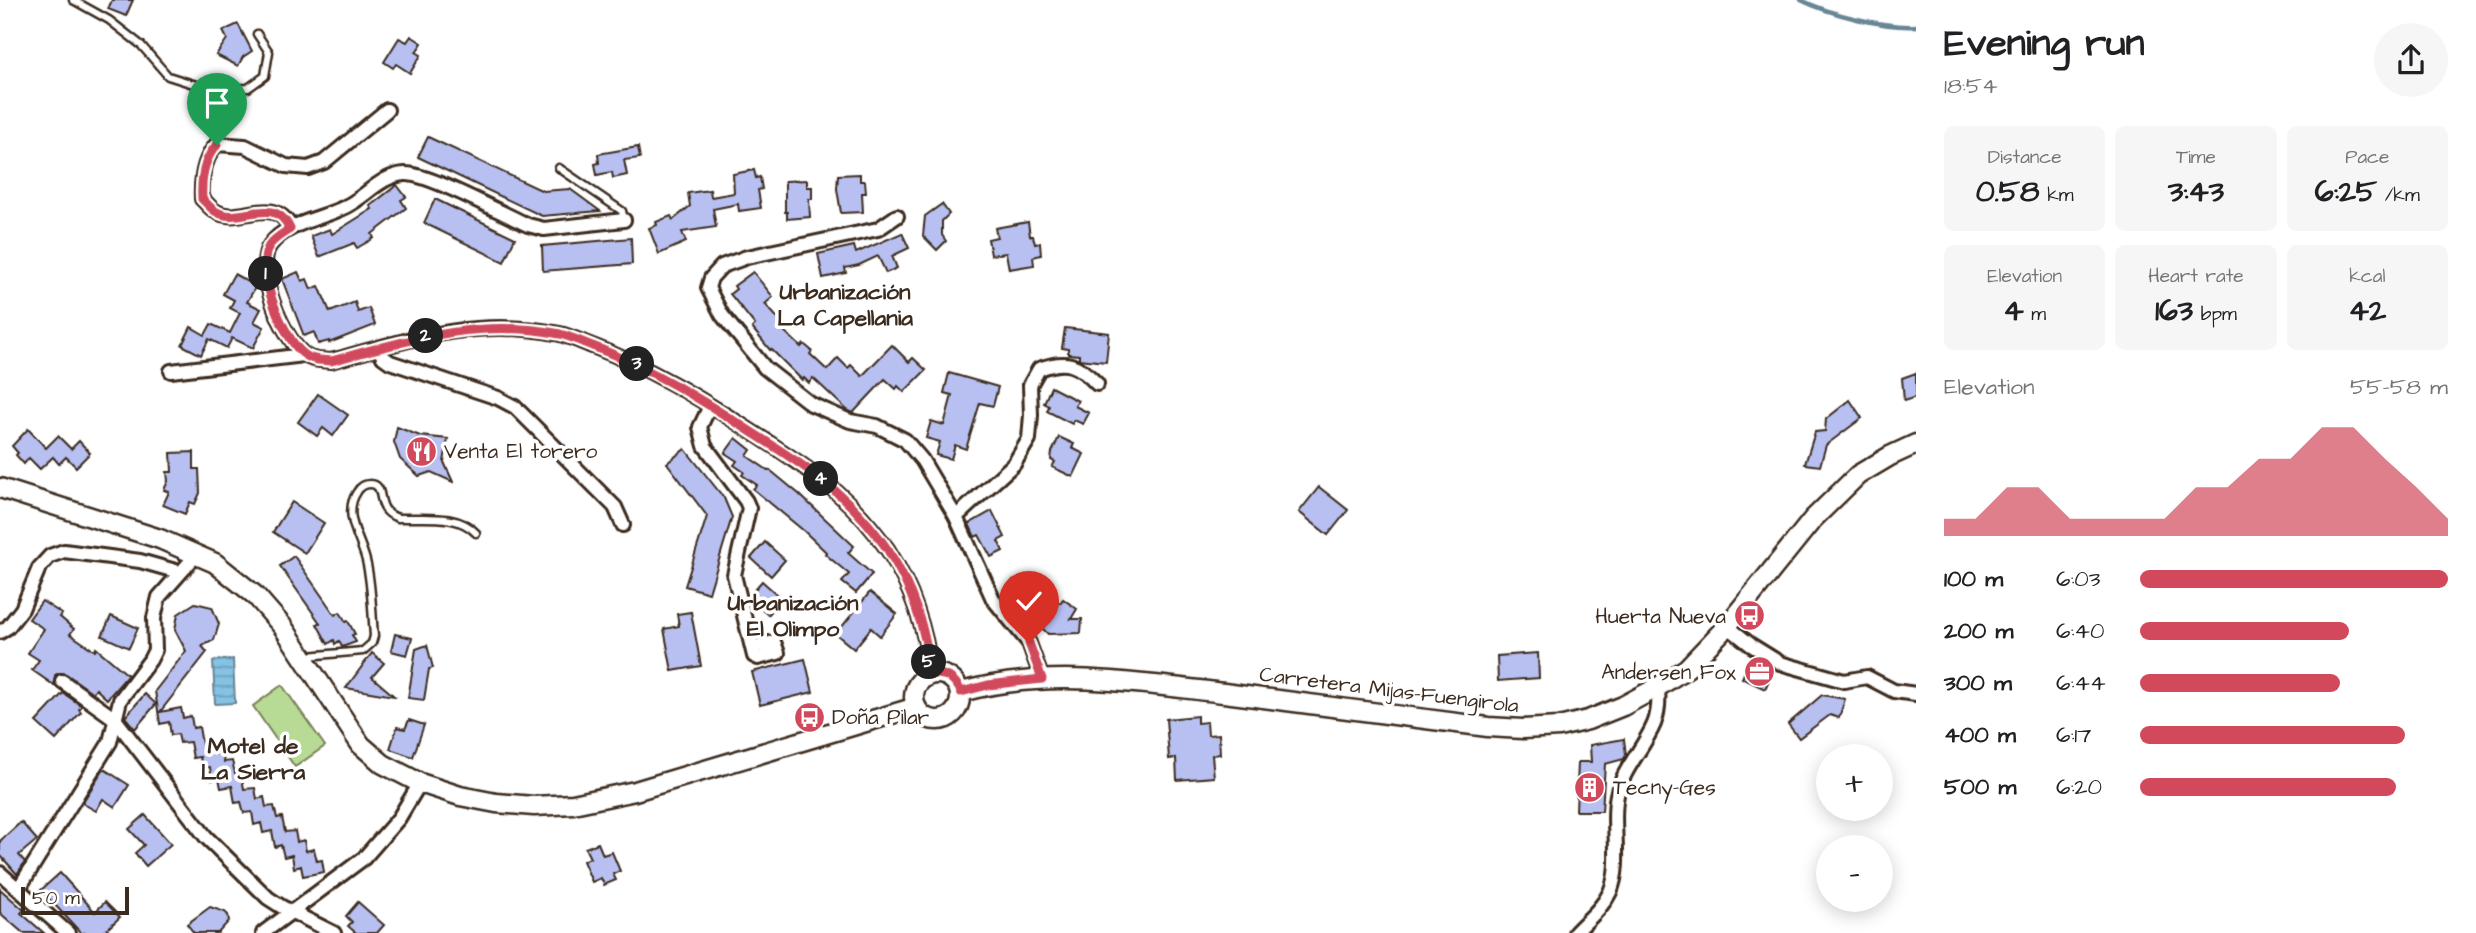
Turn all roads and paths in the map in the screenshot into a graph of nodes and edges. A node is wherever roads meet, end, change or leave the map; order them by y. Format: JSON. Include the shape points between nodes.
{"nodes":[{"id":1,"x":73,"y":0,"type":"edge"},
{"id":2,"x":257,"y":34,"type":"dead end"},
{"id":3,"x":387,"y":110,"type":"dead end"},
{"id":4,"x":559,"y":168,"type":"dead end"},
{"id":5,"x":897,"y":216,"type":"dead end"},
{"id":6,"x":624,"y":220,"type":"joint"},
{"id":7,"x":290,"y":229,"type":"junction"},
{"id":8,"x":379,"y":348,"type":"junction"},
{"id":9,"x":304,"y":355,"type":"junction"},
{"id":10,"x":171,"y":371,"type":"dead end"},
{"id":11,"x":1097,"y":384,"type":"dead end"},
{"id":12,"x":710,"y":406,"type":"junction"},
{"id":13,"x":1916,"y":444,"type":"edge"},
{"id":14,"x":0,"y":488,"type":"edge"},
{"id":15,"x":956,"y":517,"type":"junction"},
{"id":16,"x":623,"y":525,"type":"dead end"},
{"id":17,"x":476,"y":533,"type":"dead end"},
{"id":18,"x":197,"y":554,"type":"junction"},
{"id":19,"x":179,"y":572,"type":"junction"},
{"id":20,"x":1727,"y":626,"type":"junction"},
{"id":21,"x":0,"y":632,"type":"edge"},
{"id":22,"x":752,"y":648,"type":"dead end"},
{"id":23,"x":302,"y":656,"type":"junction"},
{"id":24,"x":931,"y":674,"type":"junction"},
{"id":25,"x":1042,"y":679,"type":"junction"},
{"id":26,"x":62,"y":681,"type":"dead end"},
{"id":27,"x":1658,"y":687,"type":"junction"},
{"id":28,"x":961,"y":692,"type":"junction"},
{"id":29,"x":1916,"y":694,"type":"edge"},
{"id":30,"x":916,"y":707,"type":"junction"},
{"id":31,"x":116,"y":719,"type":"junction"},
{"id":32,"x":420,"y":783,"type":"junction"},
{"id":33,"x":0,"y":873,"type":"edge"},
{"id":34,"x":19,"y":888,"type":"junction"},
{"id":35,"x":292,"y":912,"type":"junction"},
{"id":36,"x":68,"y":933,"type":"edge"},
{"id":37,"x":263,"y":933,"type":"edge"},
{"id":38,"x":334,"y":933,"type":"edge"},
{"id":39,"x":1575,"y":933,"type":"edge"}],
"edges":[{"from":1,"to":2,"type":"lane","via":[[141,45],[168,76],[209,89],[248,88],[265,76],[269,52]]},
{"from":3,"to":7,"type":"street","via":[[324,162],[309,168],[286,166],[245,146],[217,145],[209,153],[202,199],[216,212],[278,213]]},
{"from":4,"to":6,"type":"lane","via":[[622,211]]},
{"from":5,"to":15,"type":"street","via":[[878,229],[722,266],[708,288],[722,315],[765,368],[811,404],[905,440]]},
{"from":6,"to":7,"type":"street","via":[[544,229],[408,174],[391,176],[346,207]]},
{"from":7,"to":9,"type":"street","via":[[269,246],[264,267],[289,340]]},
{"from":8,"to":9,"type":"street","via":[[331,361]]},
{"from":8,"to":12,"type":"street","via":[[488,327],[561,334],[660,375]]},
{"from":8,"to":16,"type":"street","via":[[390,362],[515,407],[615,507]]},
{"from":9,"to":10,"type":"street"},
{"from":11,"to":15,"type":"street","via":[[1086,371],[1072,365],[1056,362],[1039,369],[1030,385],[1029,439],[1014,464]]},
{"from":12,"to":22,"type":"street","via":[[701,427],[705,446],[749,508],[734,575]]},
{"from":12,"to":24,"type":"street","via":[[828,484],[857,512],[904,581],[927,642]]},
{"from":13,"to":20,"type":"main road","name":"Carretera Mijas-Fuengirola","via":[[1858,475],[1813,519]]},
{"from":14,"to":18,"type":"main road"},
{"from":15,"to":25,"type":"street","via":[[993,599],[1029,643]]},
{"from":17,"to":23,"type":"lane","via":[[454,520],[390,515],[383,509],[376,485],[361,487],[351,519],[367,564],[372,643],[363,651]]},
{"from":18,"to":19,"type":"street"},
{"from":18,"to":23,"type":"main road","via":[[256,597]]},
{"from":19,"to":21,"type":"street","via":[[140,561],[64,551],[50,556],[39,568],[22,609]]},
{"from":19,"to":31,"type":"street","via":[[155,608],[155,650],[120,700]]},
{"from":20,"to":27,"type":"main road","name":"Carretera Mijas-Fuengirola","via":[[1687,668]]},
{"from":20,"to":29,"type":"street","via":[[1780,663],[1844,681],[1867,677],[1894,691]]},
{"from":23,"to":32,"type":"main road","via":[[361,745],[383,764]]},
{"from":24,"to":28,"type":"main road","via":[[946,675]]},
{"from":24,"to":30,"type":"main road","via":[[918,683]]},
{"from":25,"to":27,"type":"main road","name":"Carretera Mijas-Fuengirola","via":[[1125,681],[1523,729],[1588,720]]},
{"from":25,"to":28,"type":"main road","name":"Carretera Mijas-Fuengirola"},
{"from":26,"to":31,"type":"street"},
{"from":27,"to":39,"type":"street","via":[[1654,724],[1616,800],[1611,890]]},
{"from":28,"to":30,"type":"main road","via":[[959,707],[948,718],[926,718]]},
{"from":30,"to":32,"type":"main road","via":[[635,791],[573,804],[496,803]]},
{"from":31,"to":34,"type":"street","via":[[110,742]]},
{"from":31,"to":35,"type":"street","via":[[206,837],[268,898]]},
{"from":32,"to":35,"type":"street","via":[[399,818],[364,858]]},
{"from":33,"to":34,"type":"street"},
{"from":34,"to":36,"type":"street"},
{"from":35,"to":37,"type":"street"},
{"from":35,"to":38,"type":"street"}]}
